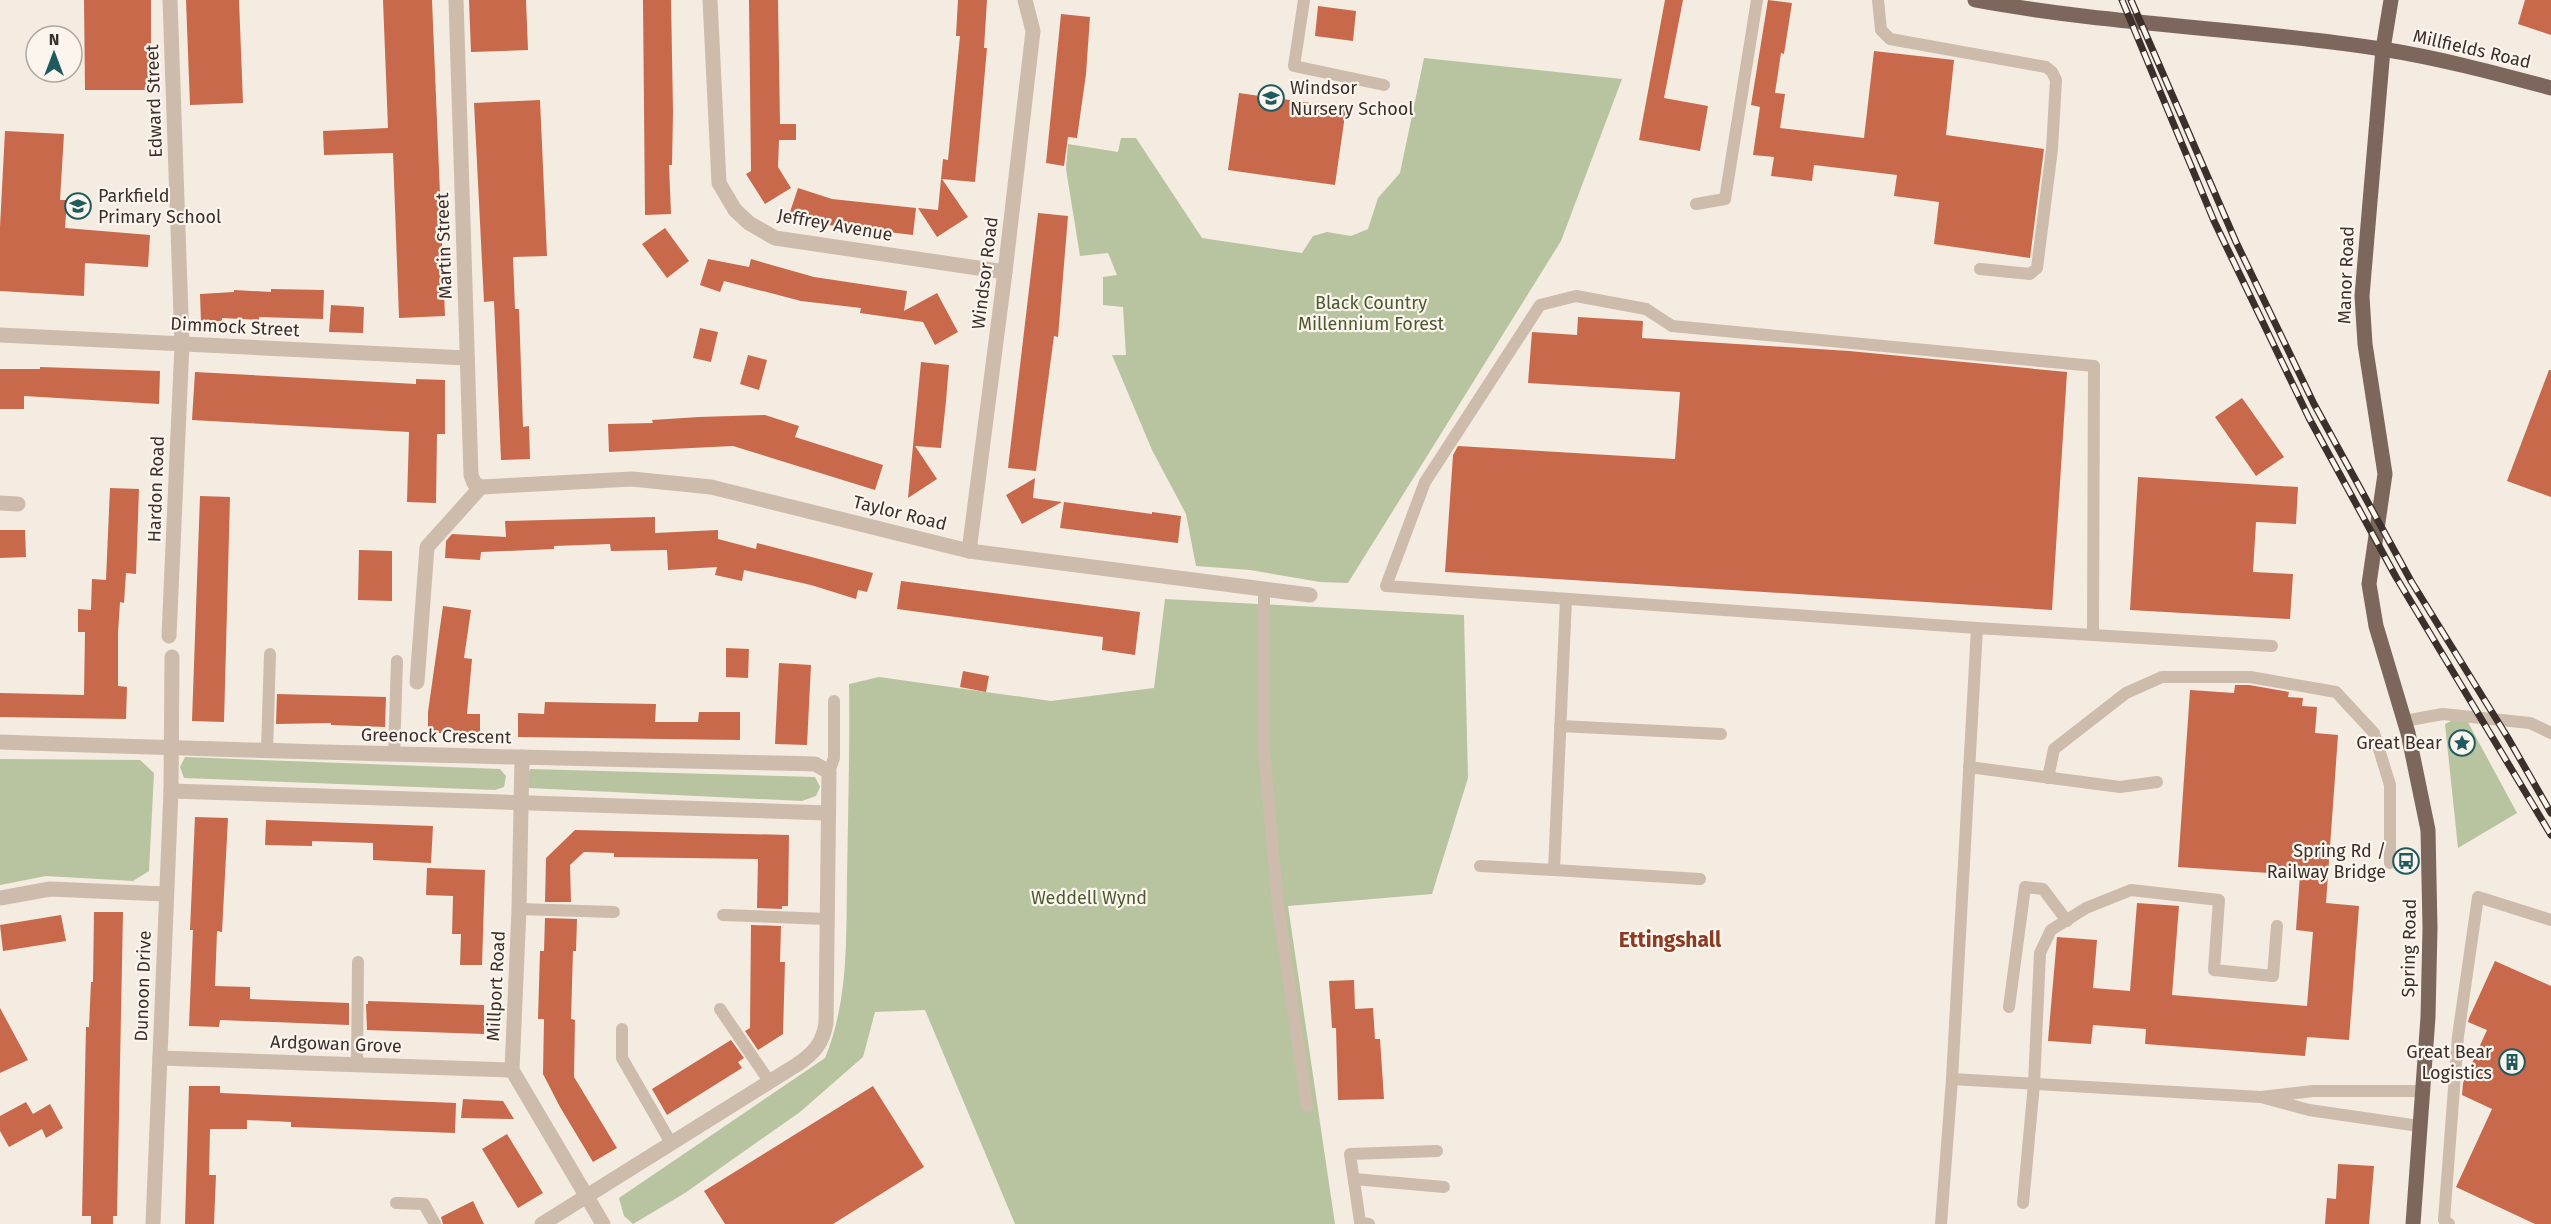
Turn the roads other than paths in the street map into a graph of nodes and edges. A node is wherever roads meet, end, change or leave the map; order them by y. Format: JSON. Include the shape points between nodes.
{"nodes":[{"id":1,"x":170,"y":0,"type":"edge"},
{"id":2,"x":456,"y":0,"type":"edge"},
{"id":3,"x":710,"y":0,"type":"edge"},
{"id":4,"x":1025,"y":0,"type":"edge"},
{"id":5,"x":1304,"y":0,"type":"edge"},
{"id":6,"x":1757,"y":0,"type":"edge"},
{"id":7,"x":1878,"y":0,"type":"edge"},
{"id":8,"x":1976,"y":0,"type":"edge"},
{"id":9,"x":2391,"y":0,"type":"edge"},
{"id":10,"x":2383,"y":49,"type":"junction"},
{"id":11,"x":1384,"y":85,"type":"dead end"},
{"id":12,"x":2551,"y":88,"type":"edge"},
{"id":13,"x":1696,"y":204,"type":"dead end"},
{"id":14,"x":1980,"y":269,"type":"dead end"},
{"id":15,"x":1005,"y":272,"type":"junction"},
{"id":16,"x":0,"y":335,"type":"edge"},
{"id":17,"x":182,"y":344,"type":"junction"},
{"id":18,"x":467,"y":358,"type":"junction"},
{"id":19,"x":481,"y":487,"type":"junction"},
{"id":20,"x":2381,"y":501,"type":"joint"},
{"id":21,"x":0,"y":503,"type":"edge"},
{"id":22,"x":18,"y":504,"type":"dead end"},
{"id":23,"x":969,"y":551,"type":"junction"},
{"id":24,"x":1264,"y":589,"type":"junction"},
{"id":25,"x":1310,"y":595,"type":"dead end"},
{"id":26,"x":1566,"y":598,"type":"junction"},
{"id":27,"x":1977,"y":628,"type":"junction"},
{"id":28,"x":2093,"y":635,"type":"junction"},
{"id":29,"x":170,"y":636,"type":"dead end"},
{"id":30,"x":2272,"y":646,"type":"dead end"},
{"id":31,"x":270,"y":654,"type":"dead end"},
{"id":32,"x":172,"y":657,"type":"dead end"},
{"id":33,"x":397,"y":661,"type":"dead end"},
{"id":34,"x":417,"y":681,"type":"dead end"},
{"id":35,"x":834,"y":701,"type":"dead end"},
{"id":36,"x":2404,"y":721,"type":"junction"},
{"id":37,"x":1560,"y":726,"type":"junction"},
{"id":38,"x":2551,"y":733,"type":"edge"},
{"id":39,"x":1721,"y":734,"type":"dead end"},
{"id":40,"x":0,"y":742,"type":"edge"},
{"id":41,"x":171,"y":748,"type":"junction"},
{"id":42,"x":267,"y":750,"type":"junction"},
{"id":43,"x":394,"y":755,"type":"junction"},
{"id":44,"x":522,"y":757,"type":"junction"},
{"id":45,"x":1969,"y":767,"type":"junction"},
{"id":46,"x":829,"y":772,"type":"junction"},
{"id":47,"x":2048,"y":778,"type":"junction"},
{"id":48,"x":2157,"y":782,"type":"dead end"},
{"id":49,"x":171,"y":791,"type":"junction"},
{"id":50,"x":521,"y":804,"type":"junction"},
{"id":51,"x":828,"y":813,"type":"junction"},
{"id":52,"x":2390,"y":863,"type":"dead end"},
{"id":53,"x":1480,"y":866,"type":"dead end"},
{"id":54,"x":1554,"y":870,"type":"junction"},
{"id":55,"x":1700,"y":879,"type":"dead end"},
{"id":56,"x":165,"y":894,"type":"junction"},
{"id":57,"x":0,"y":898,"type":"edge"},
{"id":58,"x":519,"y":909,"type":"junction"},
{"id":59,"x":614,"y":912,"type":"dead end"},
{"id":60,"x":723,"y":915,"type":"dead end"},
{"id":61,"x":827,"y":919,"type":"junction"},
{"id":62,"x":2551,"y":920,"type":"edge"},
{"id":63,"x":2067,"y":921,"type":"junction"},
{"id":64,"x":2277,"y":926,"type":"dead end"},
{"id":65,"x":358,"y":962,"type":"dead end"},
{"id":66,"x":2009,"y":1007,"type":"dead end"},
{"id":67,"x":720,"y":1009,"type":"dead end"},
{"id":68,"x":622,"y":1029,"type":"dead end"},
{"id":69,"x":160,"y":1058,"type":"junction"},
{"id":70,"x":357,"y":1064,"type":"junction"},
{"id":71,"x":512,"y":1070,"type":"junction"},
{"id":72,"x":1952,"y":1079,"type":"junction"},
{"id":73,"x":769,"y":1081,"type":"junction"},
{"id":74,"x":2034,"y":1084,"type":"junction"},
{"id":75,"x":2421,"y":1090,"type":"junction"},
{"id":76,"x":2261,"y":1098,"type":"junction"},
{"id":77,"x":1307,"y":1106,"type":"dead end"},
{"id":78,"x":2419,"y":1126,"type":"junction"},
{"id":79,"x":671,"y":1143,"type":"junction"},
{"id":80,"x":1437,"y":1151,"type":"dead end"},
{"id":81,"x":1354,"y":1179,"type":"junction"},
{"id":82,"x":1444,"y":1187,"type":"dead end"},
{"id":83,"x":587,"y":1196,"type":"junction"},
{"id":84,"x":396,"y":1203,"type":"dead end"},
{"id":85,"x":2023,"y":1203,"type":"dead end"},
{"id":86,"x":153,"y":1224,"type":"edge"},
{"id":87,"x":435,"y":1224,"type":"edge"},
{"id":88,"x":542,"y":1224,"type":"edge"},
{"id":89,"x":603,"y":1224,"type":"edge"},
{"id":90,"x":1369,"y":1224,"type":"edge"},
{"id":91,"x":1941,"y":1224,"type":"edge"},
{"id":92,"x":2413,"y":1224,"type":"edge"},
{"id":93,"x":2449,"y":1224,"type":"edge"}],
"edges":[{"from":1,"to":17,"type":"street","name":"Edward Street"},
{"from":2,"to":18,"type":"street","name":"Martin Street"},
{"from":3,"to":15,"type":"street","name":"Jeffrey Avenue","via":[[719,183],[735,210],[749,223],[775,238]]},
{"from":4,"to":15,"type":"street","name":"Windsor Road","via":[[1033,31]]},
{"from":5,"to":11,"type":"lane","via":[[1294,66]]},
{"from":6,"to":13,"type":"lane","via":[[1725,199]]},
{"from":7,"to":14,"type":"lane","via":[[1881,30],[1890,39],[2046,67],[2056,81],[2037,268],[2030,274]]},
{"from":8,"to":10,"type":"main road","name":"Millfields Road","via":[[2081,17]]},
{"from":9,"to":10,"type":"main road","name":"Manor Road"},
{"from":10,"to":12,"type":"main road","name":"Millfields Road"},
{"from":10,"to":20,"type":"main road","name":"Manor Road","via":[[2362,296],[2365,344],[2385,474]]},
{"from":15,"to":23,"type":"street","name":"Windsor Road"},
{"from":16,"to":17,"type":"street","name":"Dimmock Street"},
{"from":17,"to":18,"type":"street","name":"Dimmock Street"},
{"from":17,"to":29,"type":"street","name":"Hardon Road"},
{"from":18,"to":19,"type":"street","name":"Martin Street","via":[[471,475]]},
{"from":19,"to":23,"type":"street","name":"Taylor Road","via":[[632,479],[711,487]]},
{"from":19,"to":34,"type":"street","via":[[426,548]]},
{"from":20,"to":36,"type":"main road","name":"Spring Road","via":[[2369,584],[2376,626]]},
{"from":21,"to":22,"type":"street"},
{"from":23,"to":24,"type":"street","name":"Taylor Road"},
{"from":24,"to":25,"type":"street","name":"Taylor Road"},
{"from":24,"to":77,"type":"lane","via":[[1263,751],[1278,906]]},
{"from":26,"to":27,"type":"lane"},
{"from":26,"to":28,"type":"lane","via":[[1386,586],[1425,482],[1540,305],[1576,296],[1646,309],[1672,326],[2094,366]]},
{"from":26,"to":37,"type":"lane"},
{"from":27,"to":28,"type":"lane"},
{"from":27,"to":45,"type":"lane"},
{"from":28,"to":30,"type":"lane"},
{"from":31,"to":42,"type":"lane"},
{"from":32,"to":41,"type":"street","name":"Dunoon Drive"},
{"from":33,"to":43,"type":"lane"},
{"from":35,"to":46,"type":"lane","via":[[834,758]]},
{"from":36,"to":38,"type":"lane","via":[[2443,714],[2530,723]]},
{"from":36,"to":75,"type":"main road","name":"Spring Road","via":[[2428,830],[2428,1006]]},
{"from":37,"to":39,"type":"lane"},
{"from":37,"to":54,"type":"lane"},
{"from":40,"to":41,"type":"street","name":"Greenock Crescent"},
{"from":41,"to":42,"type":"street","name":"Greenock Crescent"},
{"from":41,"to":49,"type":"street","name":"Dunoon Drive"},
{"from":42,"to":43,"type":"street","name":"Greenock Crescent"},
{"from":43,"to":44,"type":"street","name":"Greenock Crescent"},
{"from":44,"to":46,"type":"street","name":"Greenock Crescent","via":[[815,764]]},
{"from":44,"to":50,"type":"street","name":"Millport Road"},
{"from":45,"to":47,"type":"lane"},
{"from":45,"to":72,"type":"lane"},
{"from":46,"to":51,"type":"street"},
{"from":47,"to":48,"type":"lane","via":[[2120,786]]},
{"from":47,"to":52,"type":"lane","via":[[2054,749],[2126,693],[2162,677],[2250,677],[2336,692],[2374,733],[2390,785]]},
{"from":49,"to":50,"type":"street"},
{"from":49,"to":56,"type":"street","name":"Dunoon Drive"},
{"from":50,"to":51,"type":"street"},
{"from":50,"to":58,"type":"street","name":"Millport Road"},
{"from":51,"to":61,"type":"street"},
{"from":53,"to":54,"type":"lane"},
{"from":54,"to":55,"type":"lane"},
{"from":56,"to":57,"type":"street","via":[[50,889]]},
{"from":56,"to":69,"type":"street","name":"Dunoon Drive"},
{"from":58,"to":59,"type":"lane"},
{"from":58,"to":71,"type":"street","name":"Millport Road"},
{"from":60,"to":61,"type":"lane"},
{"from":61,"to":73,"type":"street","via":[[826,1023],[822,1040],[810,1055]]},
{"from":62,"to":93,"type":"lane","via":[[2478,897],[2458,1036],[2444,1220]]},
{"from":63,"to":64,"type":"lane","via":[[2086,908],[2131,890],[2219,900],[2214,970],[2273,976]]},
{"from":63,"to":66,"type":"lane","via":[[2043,889],[2025,887]]},
{"from":63,"to":74,"type":"lane","via":[[2051,930],[2040,953]]},
{"from":65,"to":70,"type":"lane"},
{"from":67,"to":73,"type":"lane"},
{"from":68,"to":79,"type":"lane","via":[[622,1058]]},
{"from":69,"to":70,"type":"street","name":"Ardgowan Grove"},
{"from":69,"to":86,"type":"street","name":"Dunoon Drive"},
{"from":70,"to":71,"type":"street","name":"Ardgowan Grove"},
{"from":71,"to":83,"type":"street"},
{"from":72,"to":74,"type":"lane"},
{"from":72,"to":91,"type":"lane"},
{"from":73,"to":79,"type":"street"},
{"from":74,"to":76,"type":"lane"},
{"from":74,"to":85,"type":"lane"},
{"from":75,"to":76,"type":"lane","via":[[2313,1091]]},
{"from":75,"to":78,"type":"main road","name":"Spring Road"},
{"from":76,"to":78,"type":"lane","via":[[2309,1110]]},
{"from":78,"to":92,"type":"main road","name":"Spring Road"},
{"from":79,"to":83,"type":"street"},
{"from":80,"to":81,"type":"lane","via":[[1350,1154]]},
{"from":81,"to":82,"type":"lane"},
{"from":81,"to":90,"type":"lane","via":[[1360,1222]]},
{"from":83,"to":88,"type":"street"},
{"from":83,"to":89,"type":"street"},
{"from":84,"to":87,"type":"lane","via":[[424,1204]]}]}
